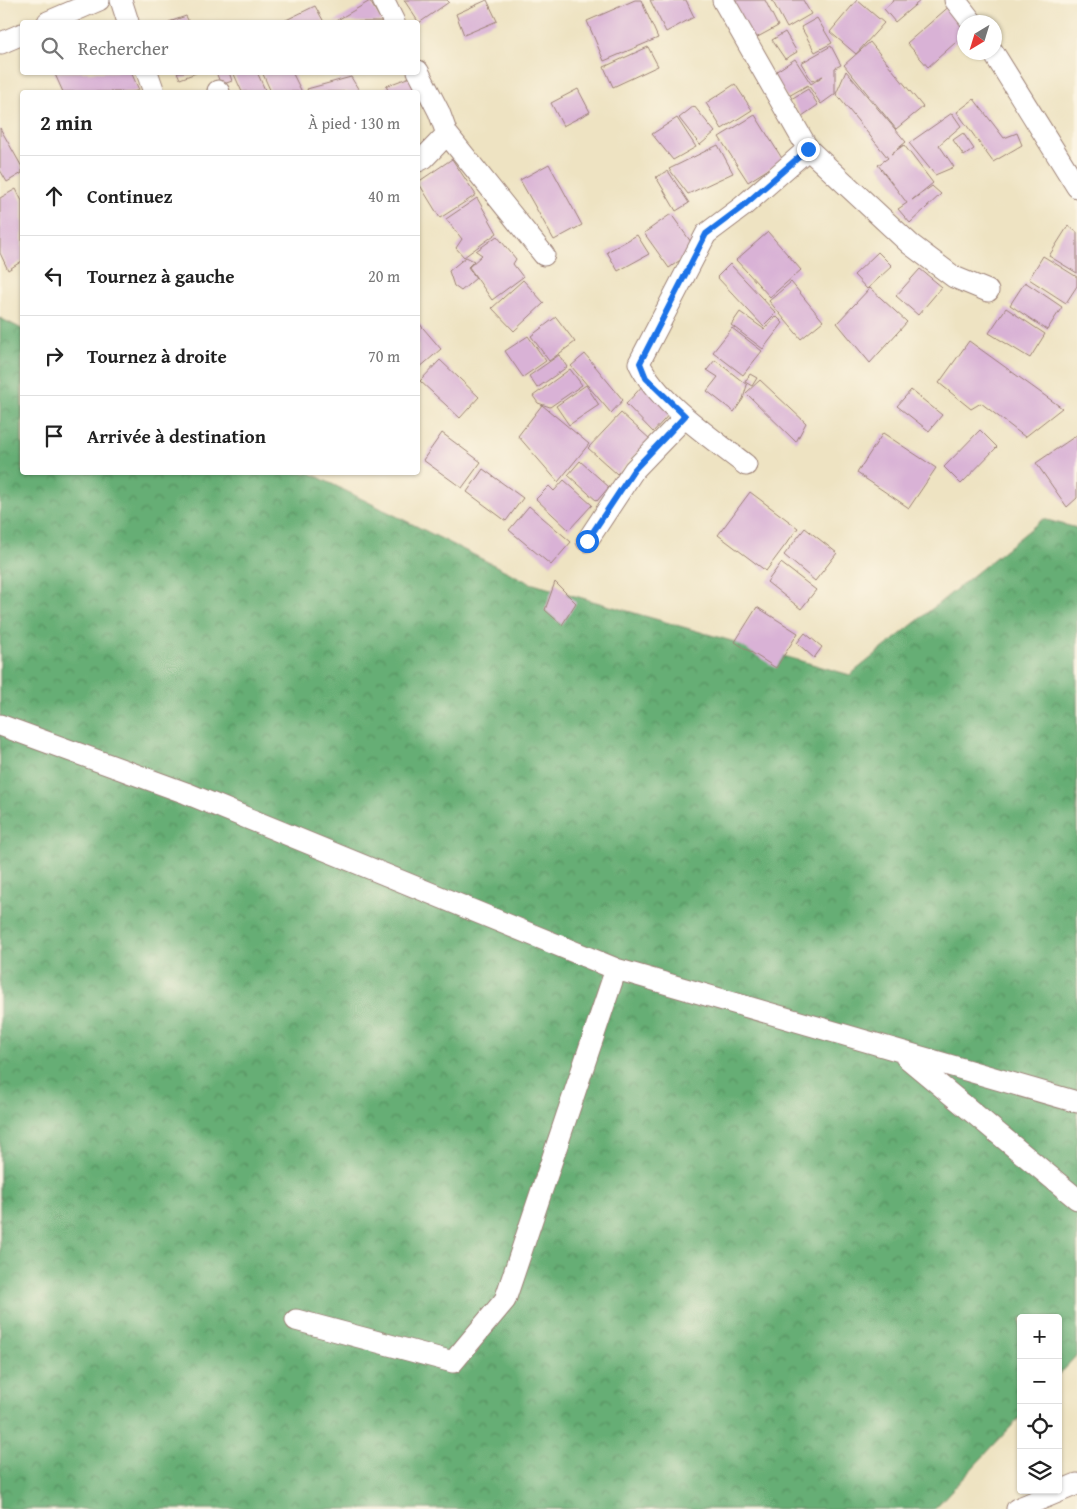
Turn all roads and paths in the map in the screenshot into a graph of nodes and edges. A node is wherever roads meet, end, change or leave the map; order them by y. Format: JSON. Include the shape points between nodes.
{"nodes":[{"id":1,"x":99,"y":0,"type":"edge"},
{"id":2,"x":121,"y":0,"type":"edge"},
{"id":3,"x":383,"y":0,"type":"edge"},
{"id":4,"x":723,"y":0,"type":"edge"},
{"id":5,"x":955,"y":0,"type":"edge"},
{"id":6,"x":967,"y":15,"type":"edge"},
{"id":7,"x":53,"y":20,"type":"edge"},
{"id":8,"x":127,"y":20,"type":"edge"},
{"id":9,"x":393,"y":20,"type":"edge"},
{"id":10,"x":20,"y":35,"type":"edge"},
{"id":11,"x":1,"y":43,"type":"dead end"},
{"id":12,"x":998,"y":60,"type":"edge"},
{"id":13,"x":148,"y":75,"type":"edge"},
{"id":14,"x":420,"y":75,"type":"edge"},
{"id":15,"x":153,"y":90,"type":"edge"},
{"id":16,"x":447,"y":134,"type":"junction"},
{"id":17,"x":808,"y":149,"type":"junction"},
{"id":18,"x":420,"y":160,"type":"edge"},
{"id":19,"x":1077,"y":187,"type":"edge"},
{"id":20,"x":544,"y":255,"type":"dead end"},
{"id":21,"x":988,"y":291,"type":"dead end"},
{"id":22,"x":685,"y":416,"type":"junction"},
{"id":23,"x":746,"y":465,"type":"dead end"},
{"id":24,"x":587,"y":541,"type":"dead end"},
{"id":25,"x":0,"y":725,"type":"edge"},
{"id":26,"x":616,"y":969,"type":"junction"},
{"id":27,"x":899,"y":1052,"type":"junction"},
{"id":28,"x":1077,"y":1102,"type":"edge"},
{"id":29,"x":1077,"y":1199,"type":"edge"},
{"id":30,"x":296,"y":1320,"type":"dead end"},
{"id":31,"x":1077,"y":1484,"type":"edge"},
{"id":32,"x":1017,"y":1509,"type":"edge"}],
"edges":[{"from":1,"to":7,"type":"street"},
{"from":2,"to":8,"type":"street"},
{"from":3,"to":9,"type":"street"},
{"from":4,"to":17,"type":"street"},
{"from":5,"to":6,"type":"street"},
{"from":10,"to":11,"type":"street"},
{"from":12,"to":19,"type":"street"},
{"from":13,"to":15,"type":"street"},
{"from":14,"to":16,"type":"street"},
{"from":16,"to":18,"type":"street"},
{"from":16,"to":20,"type":"street"},
{"from":17,"to":21,"type":"street","via":[[910,244],[954,276]]},
{"from":17,"to":22,"type":"street","via":[[706,234],[640,363],[646,378]]},
{"from":22,"to":23,"type":"street"},
{"from":22,"to":24,"type":"street","via":[[634,470]]},
{"from":25,"to":26,"type":"street","via":[[186,794]]},
{"from":26,"to":27,"type":"street"},
{"from":26,"to":30,"type":"street","via":[[505,1300],[453,1362]]},
{"from":27,"to":28,"type":"street"},
{"from":27,"to":29,"type":"street"},
{"from":31,"to":32,"type":"street"}]}
